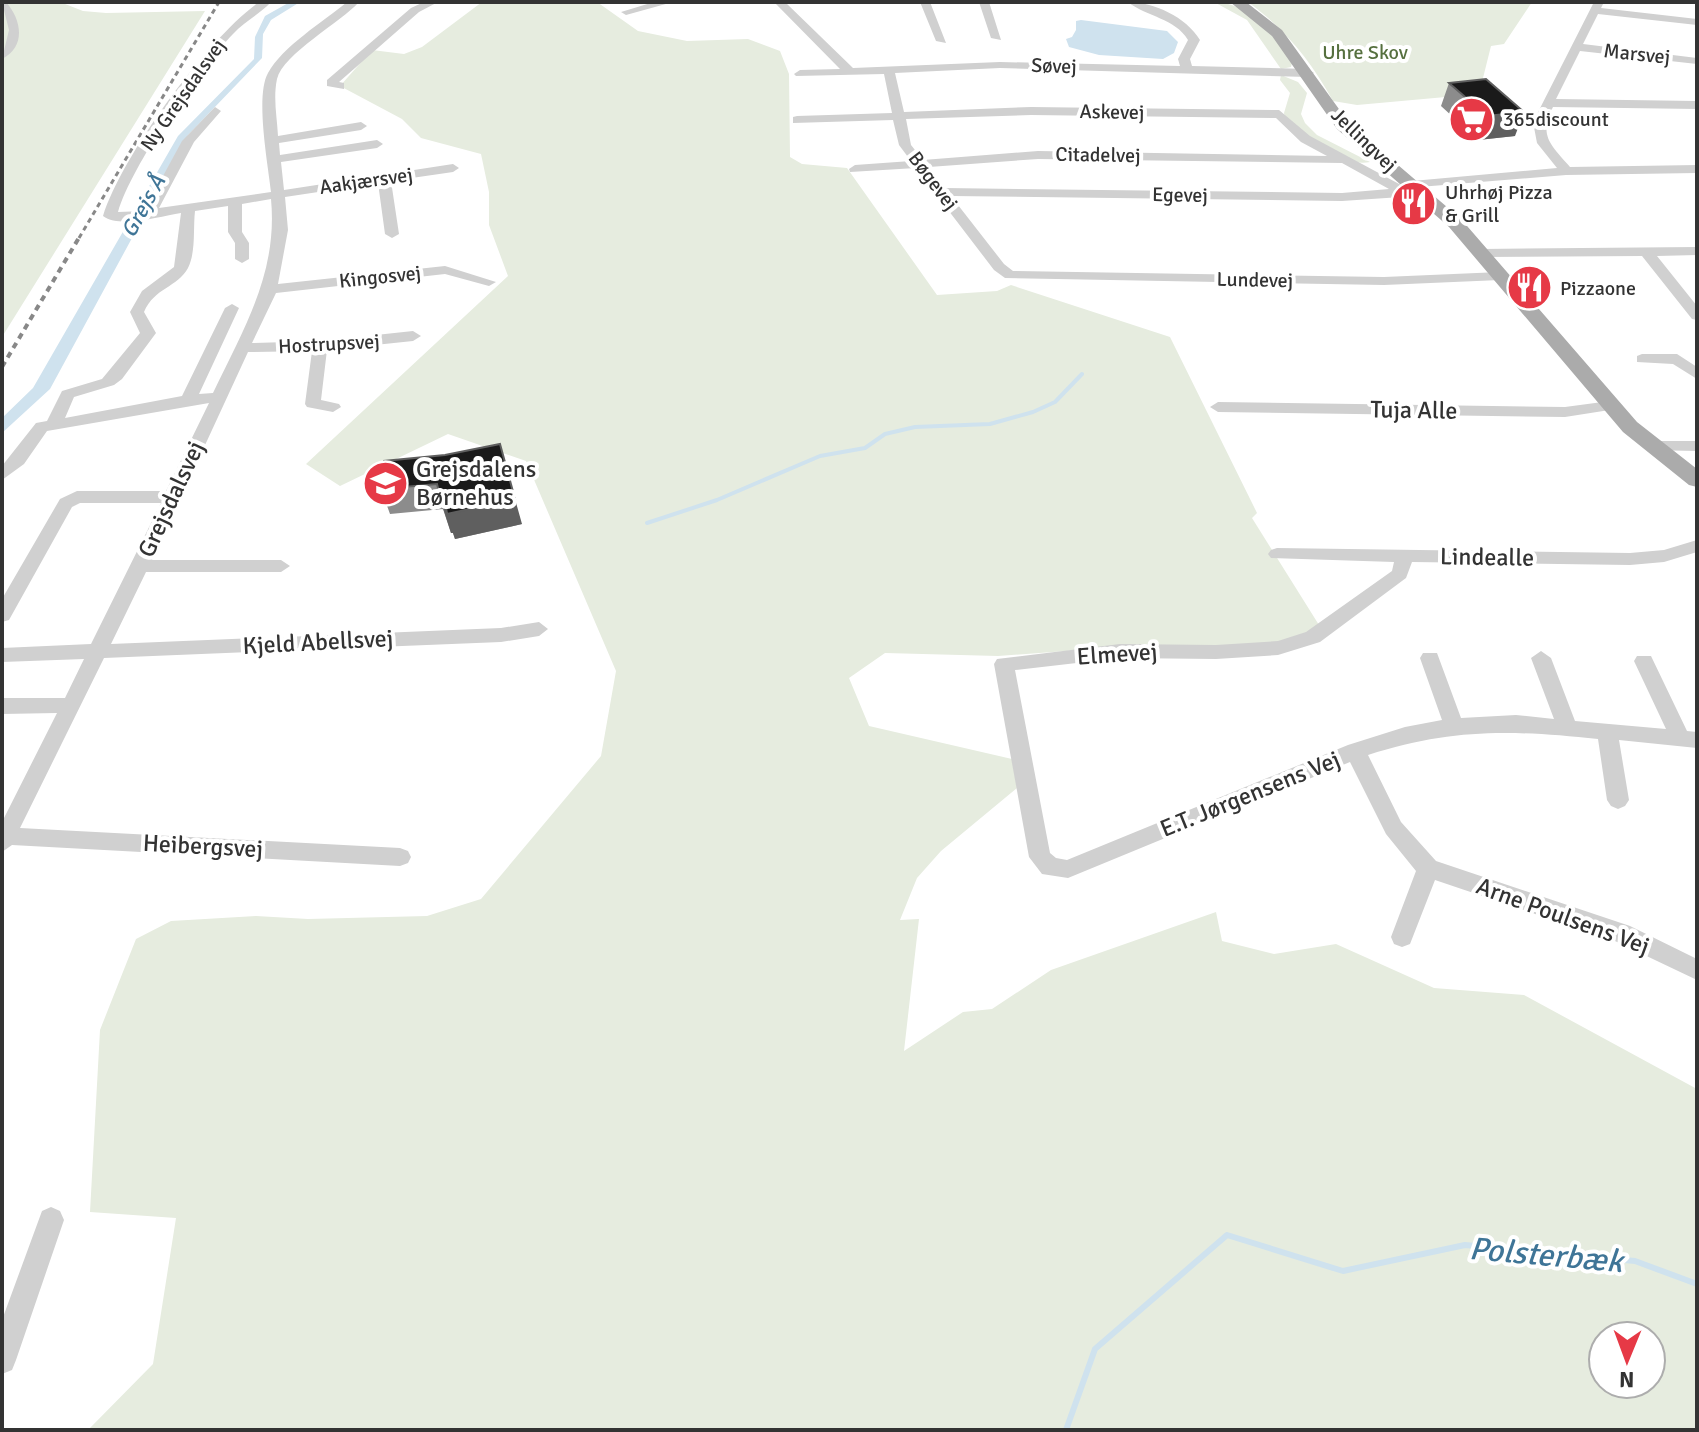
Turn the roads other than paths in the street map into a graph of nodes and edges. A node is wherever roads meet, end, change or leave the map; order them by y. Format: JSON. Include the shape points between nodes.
{"nodes":[{"id":1,"x":266,"y":2,"type":"edge"},
{"id":2,"x":354,"y":2,"type":"edge"},
{"id":3,"x":433,"y":2,"type":"edge"},
{"id":4,"x":668,"y":2,"type":"edge"},
{"id":5,"x":779,"y":2,"type":"edge"},
{"id":6,"x":925,"y":2,"type":"edge"},
{"id":7,"x":984,"y":2,"type":"edge"},
{"id":8,"x":1133,"y":2,"type":"edge"},
{"id":9,"x":1237,"y":2,"type":"edge"},
{"id":10,"x":2,"y":4,"type":"edge"},
{"id":11,"x":1598,"y":7,"type":"edge"},
{"id":12,"x":626,"y":12,"type":"dead end"},
{"id":13,"x":1697,"y":22,"type":"edge"},
{"id":14,"x":997,"y":38,"type":"dead end"},
{"id":15,"x":942,"y":41,"type":"dead end"},
{"id":16,"x":1577,"y":47,"type":"junction"},
{"id":17,"x":2,"y":56,"type":"edge"},
{"id":18,"x":1697,"y":61,"type":"edge"},
{"id":19,"x":1187,"y":70,"type":"junction"},
{"id":20,"x":889,"y":71,"type":"junction"},
{"id":21,"x":850,"y":72,"type":"junction"},
{"id":22,"x":1308,"y":73,"type":"junction"},
{"id":23,"x":800,"y":74,"type":"dead end"},
{"id":24,"x":340,"y":86,"type":"dead end"},
{"id":25,"x":1547,"y":103,"type":"junction"},
{"id":26,"x":1697,"y":105,"type":"edge"},
{"id":27,"x":215,"y":111,"type":"dead end"},
{"id":28,"x":901,"y":118,"type":"junction"},
{"id":29,"x":797,"y":120,"type":"dead end"},
{"id":30,"x":361,"y":126,"type":"dead end"},
{"id":31,"x":275,"y":140,"type":"junction"},
{"id":32,"x":377,"y":144,"type":"dead end"},
{"id":33,"x":276,"y":159,"type":"junction"},
{"id":34,"x":1342,"y":159,"type":"junction"},
{"id":35,"x":919,"y":163,"type":"junction"},
{"id":36,"x":453,"y":168,"type":"dead end"},
{"id":37,"x":855,"y":169,"type":"dead end"},
{"id":38,"x":1697,"y":169,"type":"edge"},
{"id":39,"x":1566,"y":171,"type":"junction"},
{"id":40,"x":384,"y":179,"type":"junction"},
{"id":41,"x":1697,"y":183,"type":"edge"},
{"id":42,"x":1411,"y":189,"type":"junction"},
{"id":43,"x":941,"y":192,"type":"junction"},
{"id":44,"x":280,"y":194,"type":"junction"},
{"id":45,"x":235,"y":201,"type":"junction"},
{"id":46,"x":188,"y":209,"type":"junction"},
{"id":47,"x":148,"y":215,"type":"junction"},
{"id":48,"x":392,"y":234,"type":"dead end"},
{"id":49,"x":1646,"y":251,"type":"junction"},
{"id":50,"x":1697,"y":251,"type":"edge"},
{"id":51,"x":1481,"y":253,"type":"junction"},
{"id":52,"x":242,"y":259,"type":"dead end"},
{"id":53,"x":1010,"y":275,"type":"joint"},
{"id":54,"x":1500,"y":276,"type":"junction"},
{"id":55,"x":489,"y":282,"type":"dead end"},
{"id":56,"x":270,"y":289,"type":"junction"},
{"id":57,"x":232,"y":308,"type":"dead end"},
{"id":58,"x":1697,"y":316,"type":"edge"},
{"id":59,"x":413,"y":336,"type":"dead end"},
{"id":60,"x":320,"y":346,"type":"junction"},
{"id":61,"x":243,"y":348,"type":"junction"},
{"id":62,"x":1642,"y":359,"type":"dead end"},
{"id":63,"x":1697,"y":374,"type":"edge"},
{"id":64,"x":220,"y":397,"type":"junction"},
{"id":65,"x":188,"y":400,"type":"junction"},
{"id":66,"x":1610,"y":406,"type":"junction"},
{"id":67,"x":333,"y":407,"type":"dead end"},
{"id":68,"x":1218,"y":407,"type":"dead end"},
{"id":69,"x":54,"y":424,"type":"junction"},
{"id":70,"x":1653,"y":446,"type":"junction"},
{"id":71,"x":1697,"y":446,"type":"edge"},
{"id":72,"x":2,"y":475,"type":"edge"},
{"id":73,"x":1697,"y":480,"type":"edge"},
{"id":74,"x":172,"y":497,"type":"junction"},
{"id":75,"x":1697,"y":546,"type":"edge"},
{"id":76,"x":1277,"y":554,"type":"dead end"},
{"id":77,"x":1405,"y":556,"type":"junction"},
{"id":78,"x":140,"y":566,"type":"junction"},
{"id":79,"x":281,"y":566,"type":"dead end"},
{"id":80,"x":2,"y":615,"type":"edge"},
{"id":81,"x":539,"y":629,"type":"dead end"},
{"id":82,"x":96,"y":652,"type":"junction"},
{"id":83,"x":2,"y":655,"type":"edge"},
{"id":84,"x":1430,"y":658,"type":"dead end"},
{"id":85,"x":1541,"y":658,"type":"dead end"},
{"id":86,"x":1644,"y":661,"type":"dead end"},
{"id":87,"x":70,"y":705,"type":"junction"},
{"id":88,"x":2,"y":706,"type":"edge"},
{"id":89,"x":1454,"y":726,"type":"junction"},
{"id":90,"x":1567,"y":726,"type":"junction"},
{"id":91,"x":1607,"y":730,"type":"junction"},
{"id":92,"x":1689,"y":739,"type":"edge"},
{"id":93,"x":1355,"y":751,"type":"junction"},
{"id":94,"x":1618,"y":800,"type":"dead end"},
{"id":95,"x":4,"y":839,"type":"edge"},
{"id":96,"x":400,"y":857,"type":"dead end"},
{"id":97,"x":1050,"y":867,"type":"joint"},
{"id":98,"x":1428,"y":868,"type":"junction"},
{"id":99,"x":1402,"y":937,"type":"dead end"},
{"id":100,"x":1697,"y":970,"type":"edge"},
{"id":101,"x":51,"y":1220,"type":"dead end"},
{"id":102,"x":2,"y":1360,"type":"edge"}],
"edges":[{"from":1,"to":47,"type":"street","name":"Ny Grejsdalsvej","via":[[224,36],[174,102],[109,213],[115,218]]},
{"from":2,"to":31,"type":"street","name":"Grejsdalsvej","via":[[272,75],[269,101]]},
{"from":3,"to":24,"type":"street","via":[[415,10],[331,83]]},
{"from":4,"to":12,"type":"street"},
{"from":5,"to":21,"type":"street"},
{"from":6,"to":15,"type":"street"},
{"from":7,"to":14,"type":"street"},
{"from":8,"to":19,"type":"street","via":[[1193,36],[1184,59]]},
{"from":9,"to":22,"type":"main road","name":"Jellingvej","via":[[1277,33]]},
{"from":10,"to":17,"type":"street","via":[[15,29]]},
{"from":11,"to":13,"type":"street"},
{"from":11,"to":16,"type":"street"},
{"from":16,"to":18,"type":"street","name":"Marsvej"},
{"from":16,"to":25,"type":"street"},
{"from":19,"to":20,"type":"street","name":"Søvej","via":[[1000,65]]},
{"from":19,"to":22,"type":"street","name":"Søvej"},
{"from":20,"to":21,"type":"street","name":"Søvej"},
{"from":20,"to":28,"type":"street","name":"Bøgevej"},
{"from":21,"to":23,"type":"street","name":"Søvej"},
{"from":22,"to":42,"type":"main road","name":"Jellingvej","via":[[1343,126]]},
{"from":25,"to":26,"type":"street"},
{"from":25,"to":39,"type":"street","via":[[1538,131]]},
{"from":27,"to":47,"type":"street","via":[[192,134]]},
{"from":28,"to":29,"type":"street","name":"Askevej"},
{"from":28,"to":34,"type":"street","name":"Askevej","via":[[1031,111],[1279,114],[1302,139]]},
{"from":28,"to":35,"type":"street","name":"Bøgevej","via":[[905,145]]},
{"from":30,"to":31,"type":"street"},
{"from":31,"to":33,"type":"street","name":"Grejsdalsvej"},
{"from":32,"to":33,"type":"street"},
{"from":33,"to":44,"type":"street","name":"Grejsdalsvej"},
{"from":34,"to":35,"type":"street","name":"Citadelvej","via":[[1038,155]]},
{"from":34,"to":42,"type":"street","name":"Askevej"},
{"from":35,"to":37,"type":"street","name":"Citadelvej"},
{"from":35,"to":43,"type":"street","name":"Bøgevej"},
{"from":36,"to":40,"type":"street","name":"Aakjærsvej"},
{"from":38,"to":39,"type":"street"},
{"from":39,"to":41,"type":"street"},
{"from":39,"to":42,"type":"street","name":"Egevej"},
{"from":40,"to":44,"type":"street","name":"Aakjærsvej"},
{"from":40,"to":48,"type":"street"},
{"from":42,"to":43,"type":"street","name":"Egevej","via":[[1342,197]]},
{"from":42,"to":51,"type":"main road","name":"Jellingvej"},
{"from":43,"to":53,"type":"street","name":"Bøgevej"},
{"from":44,"to":45,"type":"street","name":"Ny Grejsdalsvej"},
{"from":44,"to":56,"type":"street","name":"Grejsdalsvej","via":[[279,249]]},
{"from":45,"to":46,"type":"street","name":"Ny Grejsdalsvej"},
{"from":45,"to":52,"type":"street"},
{"from":46,"to":47,"type":"street","name":"Ny Grejsdalsvej"},
{"from":46,"to":69,"type":"street","via":[[182,266],[147,290],[137,312],[148,333],[140,347],[108,382],[68,394]]},
{"from":49,"to":50,"type":"street"},
{"from":49,"to":51,"type":"street"},
{"from":49,"to":58,"type":"street"},
{"from":51,"to":54,"type":"main road","name":"Jellingvej"},
{"from":53,"to":54,"type":"street","name":"Lundevej","via":[[1384,281]]},
{"from":54,"to":66,"type":"main road","name":"Jellingvej"},
{"from":55,"to":56,"type":"street","name":"Kingosvej","via":[[445,270]]},
{"from":56,"to":61,"type":"street","name":"Grejsdalsvej"},
{"from":57,"to":65,"type":"street"},
{"from":59,"to":60,"type":"street","name":"Hostrupsvej"},
{"from":60,"to":61,"type":"street","name":"Hostrupsvej"},
{"from":60,"to":67,"type":"street","via":[[313,404]]},
{"from":61,"to":64,"type":"street","name":"Grejsdalsvej"},
{"from":62,"to":63,"type":"street","via":[[1677,359]]},
{"from":64,"to":65,"type":"street"},
{"from":64,"to":74,"type":"street","name":"Grejsdalsvej"},
{"from":65,"to":69,"type":"street"},
{"from":66,"to":68,"type":"street","name":"Tuja Alle","via":[[1565,412]]},
{"from":66,"to":70,"type":"main road","name":"Jellingvej"},
{"from":69,"to":72,"type":"street","via":[[42,427]]},
{"from":70,"to":71,"type":"street"},
{"from":70,"to":73,"type":"main road","name":"Jellingvej"},
{"from":74,"to":78,"type":"street","name":"Grejsdalsvej"},
{"from":74,"to":80,"type":"street","via":[[77,497],[66,503]]},
{"from":75,"to":77,"type":"street","name":"Lindealle","via":[[1630,559]]},
{"from":76,"to":77,"type":"street","name":"Lindealle"},
{"from":77,"to":97,"type":"street","name":"Elmevej","via":[[1400,574],[1313,637],[1278,648],[1120,651],[1004,664],[1040,857]]},
{"from":78,"to":79,"type":"street"},
{"from":78,"to":82,"type":"street","name":"Grejsdalsvej"},
{"from":81,"to":82,"type":"street","name":"Kjeld Abellsvej","via":[[501,635]]},
{"from":82,"to":83,"type":"street","name":"Kjeld Abellsvej"},
{"from":82,"to":87,"type":"street","name":"Grejsdalsvej"},
{"from":84,"to":89,"type":"street"},
{"from":85,"to":90,"type":"street"},
{"from":86,"to":92,"type":"street","name":"E.T. Jørgensens Vej"},
{"from":87,"to":88,"type":"street"},
{"from":87,"to":95,"type":"street","name":"Grejsdalsvej"},
{"from":89,"to":90,"type":"street","name":"E.T. Jørgensens Vej"},
{"from":89,"to":93,"type":"street","name":"E.T. Jørgensens Vej"},
{"from":90,"to":91,"type":"street","name":"E.T. Jørgensens Vej"},
{"from":91,"to":92,"type":"street","name":"E.T. Jørgensens Vej"},
{"from":91,"to":94,"type":"street"},
{"from":93,"to":97,"type":"street","name":"E.T. Jørgensens Vej","via":[[1068,869]]},
{"from":93,"to":98,"type":"street","name":"Arne Poulsens Vej","via":[[1396,837]]},
{"from":95,"to":96,"type":"street","name":"Heibergsvej"},
{"from":98,"to":99,"type":"street"},
{"from":98,"to":100,"type":"street","name":"Arne Poulsens Vej","via":[[1622,933]]},
{"from":101,"to":102,"type":"street"}]}
